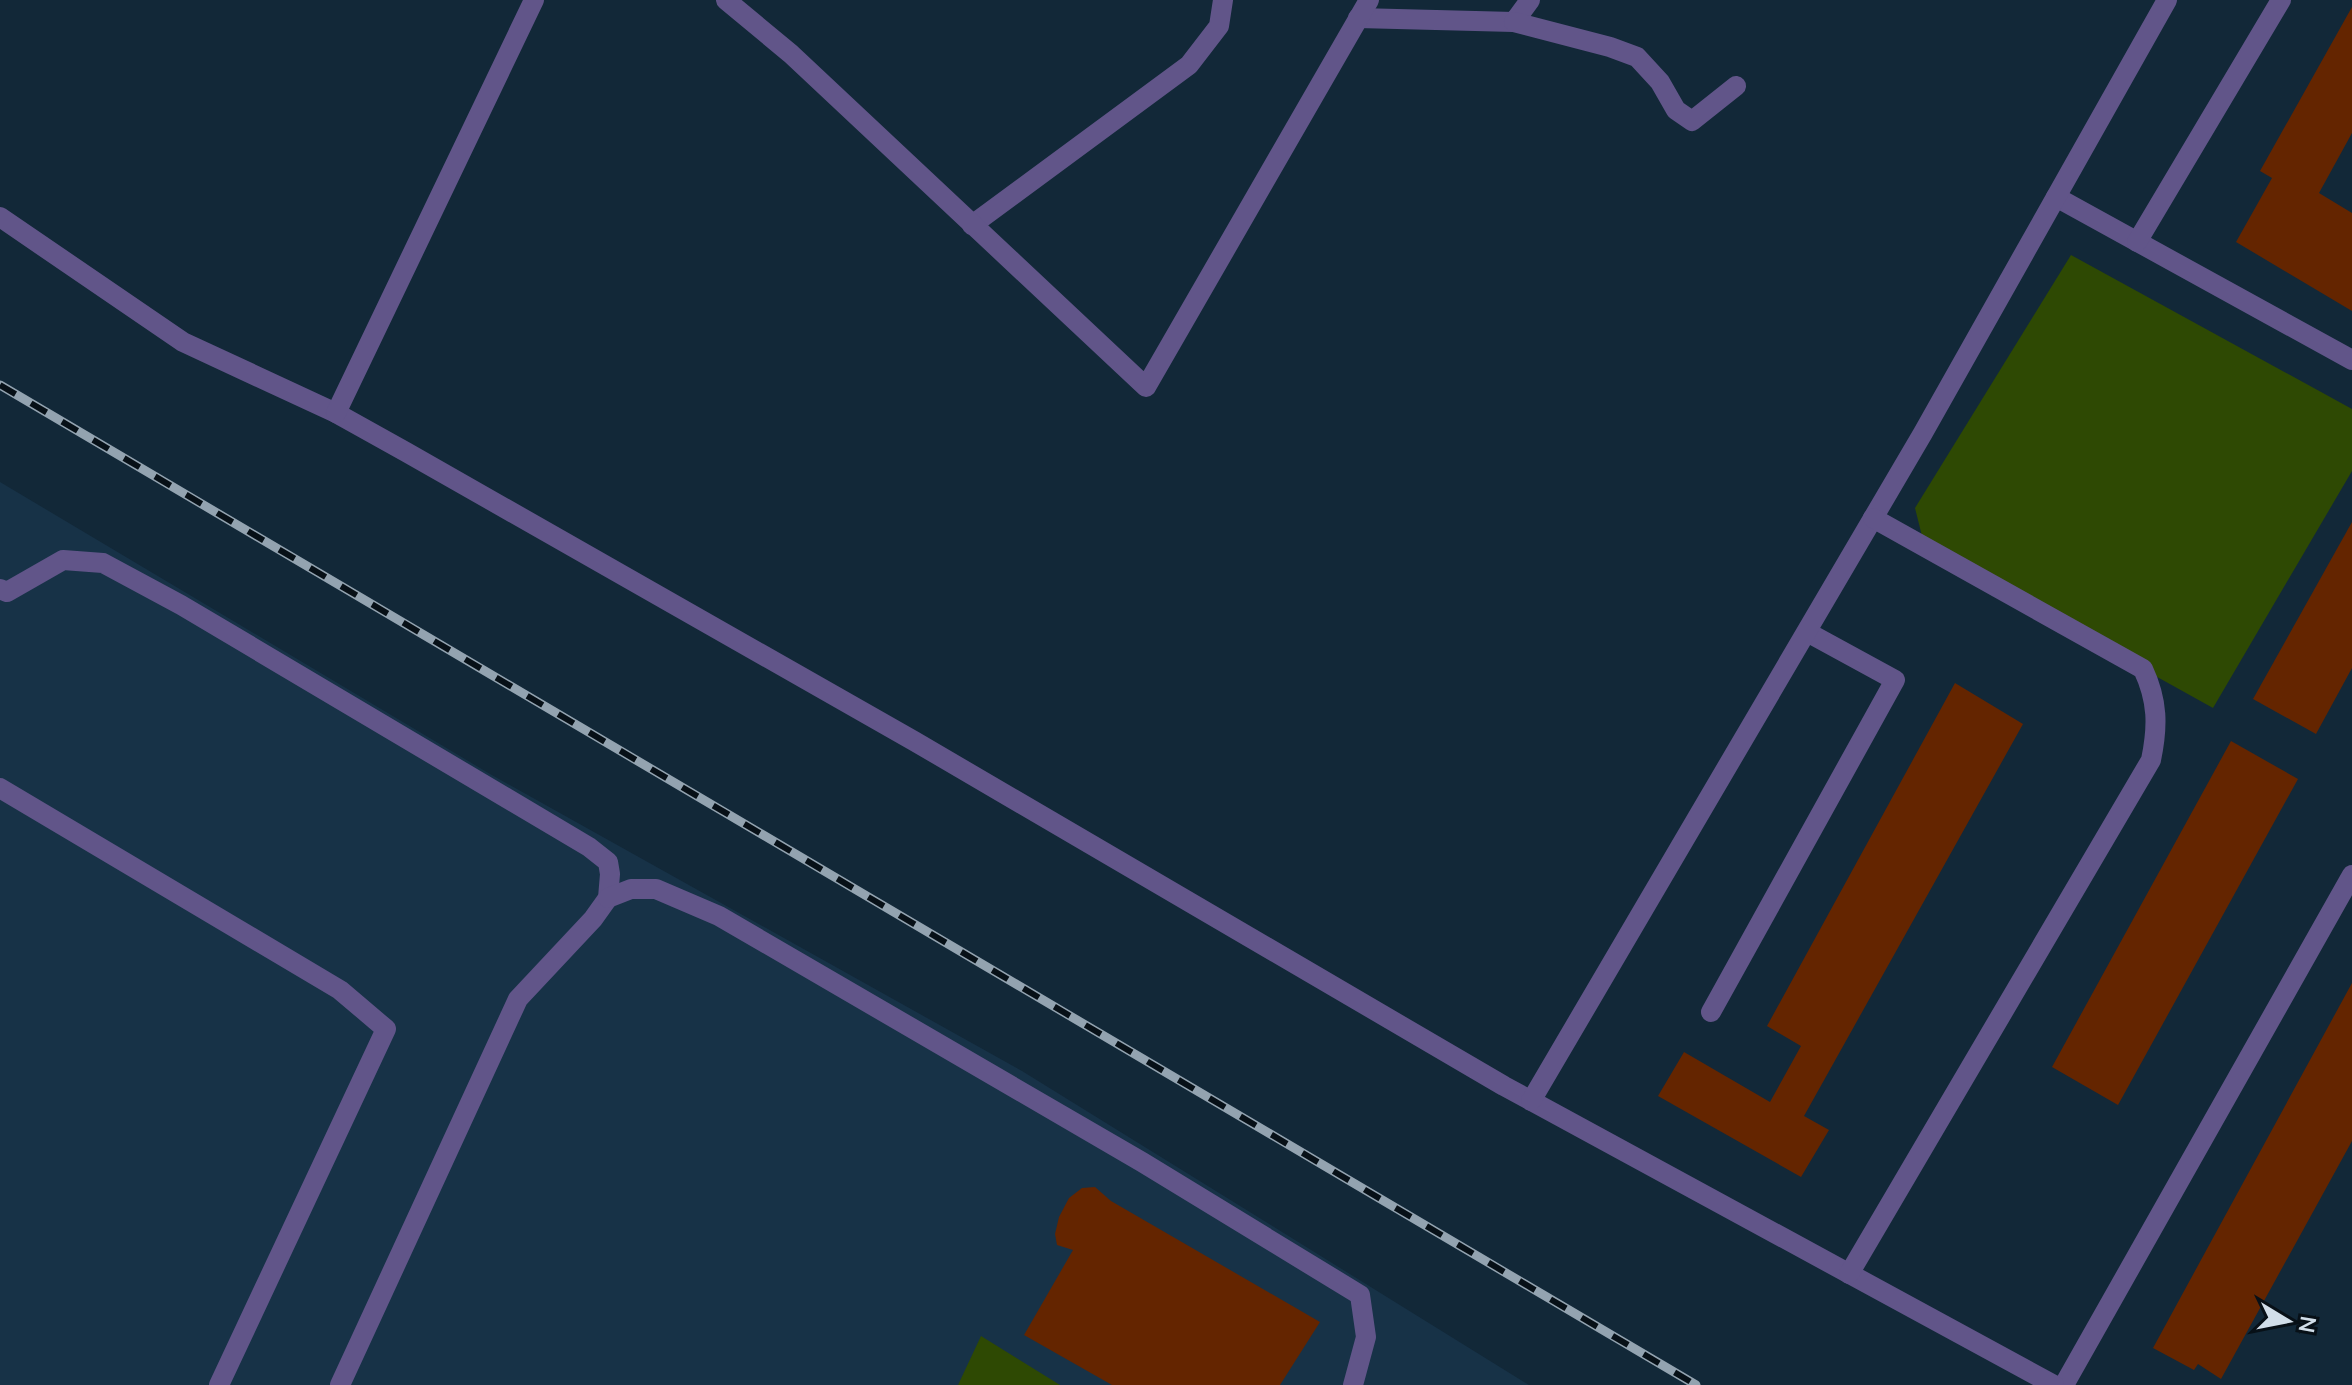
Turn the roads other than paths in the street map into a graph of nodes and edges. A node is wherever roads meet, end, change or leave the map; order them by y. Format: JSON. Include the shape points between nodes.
{"nodes":[{"id":1,"x":534,"y":0,"type":"edge"},
{"id":2,"x":726,"y":0,"type":"edge"},
{"id":3,"x":1223,"y":0,"type":"edge"},
{"id":4,"x":1530,"y":0,"type":"edge"},
{"id":5,"x":2167,"y":0,"type":"edge"},
{"id":6,"x":2281,"y":0,"type":"edge"},
{"id":7,"x":1364,"y":9,"type":"edge"},
{"id":8,"x":1514,"y":22,"type":"junction"},
{"id":9,"x":1736,"y":86,"type":"dead end"},
{"id":10,"x":2056,"y":197,"type":"junction"},
{"id":11,"x":0,"y":217,"type":"edge"},
{"id":12,"x":972,"y":225,"type":"junction"},
{"id":13,"x":2137,"y":242,"type":"junction"},
{"id":14,"x":2352,"y":360,"type":"edge"},
{"id":15,"x":336,"y":413,"type":"junction"},
{"id":16,"x":1873,"y":518,"type":"junction"},
{"id":17,"x":0,"y":589,"type":"edge"},
{"id":18,"x":1807,"y":632,"type":"junction"},
{"id":19,"x":0,"y":788,"type":"edge"},
{"id":20,"x":2352,"y":875,"type":"edge"},
{"id":21,"x":608,"y":898,"type":"junction"},
{"id":22,"x":1711,"y":1012,"type":"dead end"},
{"id":23,"x":1531,"y":1101,"type":"junction"},
{"id":24,"x":1849,"y":1274,"type":"junction"},
{"id":25,"x":219,"y":1385,"type":"edge"},
{"id":26,"x":340,"y":1385,"type":"edge"},
{"id":27,"x":1353,"y":1385,"type":"edge"},
{"id":28,"x":2054,"y":1385,"type":"edge"},
{"id":29,"x":2064,"y":1385,"type":"edge"}],
"edges":[{"from":1,"to":15,"type":"street"},
{"from":2,"to":12,"type":"street","via":[[791,54]]},
{"from":3,"to":12,"type":"street","via":[[1219,26],[1189,65]]},
{"from":4,"to":8,"type":"street"},
{"from":5,"to":10,"type":"street"},
{"from":6,"to":13,"type":"street"},
{"from":7,"to":8,"type":"street"},
{"from":7,"to":12,"type":"street","via":[[1146,387]]},
{"from":8,"to":9,"type":"street","via":[[1637,57],[1676,110],[1692,121]]},
{"from":10,"to":13,"type":"street"},
{"from":10,"to":16,"type":"street"},
{"from":11,"to":15,"type":"street","via":[[183,342]]},
{"from":13,"to":14,"type":"street"},
{"from":15,"to":23,"type":"street","via":[[914,741]]},
{"from":16,"to":18,"type":"street"},
{"from":16,"to":24,"type":"street","via":[[2143,669],[2157,716],[2151,760]]},
{"from":17,"to":21,"type":"street","via":[[7,592],[63,560],[103,563],[589,847],[608,862]]},
{"from":18,"to":22,"type":"street","via":[[1895,680]]},
{"from":18,"to":23,"type":"street"},
{"from":19,"to":25,"type":"street","via":[[340,990],[386,1029]]},
{"from":20,"to":29,"type":"street"},
{"from":21,"to":26,"type":"street","via":[[518,999]]},
{"from":21,"to":27,"type":"street","via":[[631,889],[656,889],[719,916],[1360,1295],[1366,1337]]},
{"from":23,"to":24,"type":"street"},
{"from":24,"to":28,"type":"street"}]}
